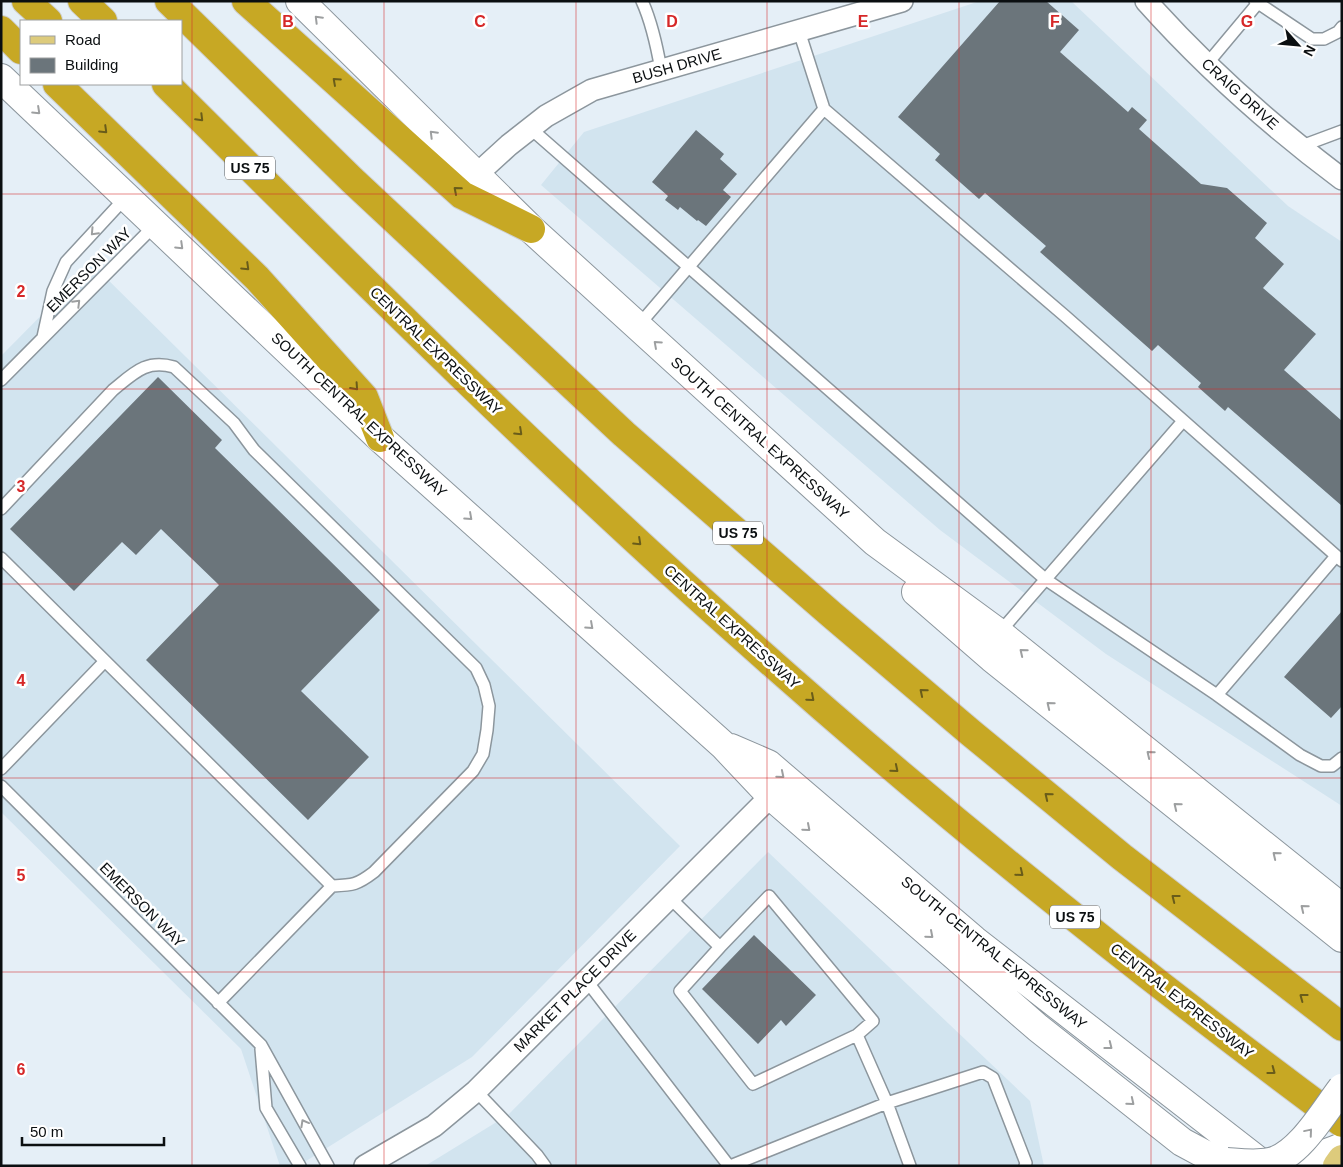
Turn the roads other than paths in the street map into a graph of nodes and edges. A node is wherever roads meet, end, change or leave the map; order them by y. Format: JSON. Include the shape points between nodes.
{"nodes":[{"id":1,"x":26,"y":1,"type":"edge"},
{"id":2,"x":82,"y":1,"type":"edge"},
{"id":3,"x":169,"y":1,"type":"edge"},
{"id":4,"x":246,"y":1,"type":"edge"},
{"id":5,"x":300,"y":1,"type":"edge"},
{"id":6,"x":642,"y":1,"type":"edge"},
{"id":7,"x":902,"y":1,"type":"edge"},
{"id":8,"x":1146,"y":1,"type":"edge"},
{"id":9,"x":1256,"y":2,"type":"edge"},
{"id":10,"x":47,"y":20,"type":"edge"},
{"id":11,"x":101,"y":20,"type":"edge"},
{"id":12,"x":1342,"y":27,"type":"edge"},
{"id":13,"x":1,"y":30,"type":"edge"},
{"id":14,"x":799,"y":31,"type":"junction"},
{"id":15,"x":20,"y":49,"type":"edge"},
{"id":16,"x":1207,"y":64,"type":"junction"},
{"id":17,"x":661,"y":70,"type":"junction"},
{"id":18,"x":1,"y":78,"type":"edge"},
{"id":19,"x":58,"y":85,"type":"edge"},
{"id":20,"x":167,"y":85,"type":"edge"},
{"id":21,"x":824,"y":109,"type":"junction"},
{"id":22,"x":530,"y":128,"type":"junction"},
{"id":23,"x":1342,"y":131,"type":"edge"},
{"id":24,"x":1299,"y":147,"type":"junction"},
{"id":25,"x":475,"y":176,"type":"junction"},
{"id":26,"x":1342,"y":179,"type":"edge"},
{"id":27,"x":127,"y":196,"type":"junction"},
{"id":28,"x":156,"y":223,"type":"junction"},
{"id":29,"x":531,"y":229,"type":"junction"},
{"id":30,"x":690,"y":267,"type":"junction"},
{"id":31,"x":638,"y":327,"type":"junction"},
{"id":32,"x":43,"y":338,"type":"junction"},
{"id":33,"x":1,"y":380,"type":"edge"},
{"id":34,"x":1183,"y":421,"type":"junction"},
{"id":35,"x":380,"y":438,"type":"junction"},
{"id":36,"x":1,"y":509,"type":"edge"},
{"id":37,"x":875,"y":542,"type":"junction"},
{"id":38,"x":1,"y":558,"type":"edge"},
{"id":39,"x":1339,"y":558,"type":"edge"},
{"id":40,"x":1045,"y":579,"type":"junction"},
{"id":41,"x":999,"y":633,"type":"junction"},
{"id":42,"x":105,"y":661,"type":"junction"},
{"id":43,"x":1217,"y":695,"type":"junction"},
{"id":44,"x":723,"y":745,"type":"junction"},
{"id":45,"x":1342,"y":758,"type":"edge"},
{"id":46,"x":1,"y":770,"type":"edge"},
{"id":47,"x":1,"y":786,"type":"edge"},
{"id":48,"x":771,"y":796,"type":"junction"},
{"id":49,"x":332,"y":886,"type":"junction"},
{"id":50,"x":669,"y":897,"type":"junction"},
{"id":51,"x":1342,"y":908,"type":"edge"},
{"id":52,"x":1342,"y":938,"type":"edge"},
{"id":53,"x":720,"y":947,"type":"junction"},
{"id":54,"x":586,"y":980,"type":"junction"},
{"id":55,"x":218,"y":1003,"type":"junction"},
{"id":56,"x":1342,"y":1027,"type":"edge"},
{"id":57,"x":857,"y":1036,"type":"junction"},
{"id":58,"x":261,"y":1045,"type":"junction"},
{"id":59,"x":1342,"y":1088,"type":"edge"},
{"id":60,"x":476,"y":1091,"type":"junction"},
{"id":61,"x":888,"y":1103,"type":"junction"},
{"id":62,"x":1342,"y":1123,"type":"edge"},
{"id":63,"x":1182,"y":1142,"type":"junction"},
{"id":64,"x":1342,"y":1147,"type":"edge"},
{"id":65,"x":1342,"y":1158,"type":"edge"},
{"id":66,"x":1268,"y":1164,"type":"edge"},
{"id":67,"x":300,"y":1166,"type":"edge"},
{"id":68,"x":328,"y":1166,"type":"edge"},
{"id":69,"x":365,"y":1166,"type":"edge"},
{"id":70,"x":545,"y":1166,"type":"edge"},
{"id":71,"x":729,"y":1166,"type":"edge"},
{"id":72,"x":910,"y":1166,"type":"edge"},
{"id":73,"x":1025,"y":1166,"type":"edge"},
{"id":74,"x":1200,"y":1166,"type":"edge"},
{"id":75,"x":1337,"y":1166,"type":"edge"}],
"edges":[{"from":1,"to":10,"type":"highway"},
{"from":2,"to":11,"type":"highway"},
{"from":56,"to":3,"type":"highway","number":"US 75","one_way":true,"via":[[1122,857],[971,733],[646,453],[352,180]]},
{"from":29,"to":4,"type":"highway","one_way":true,"via":[[462,195]]},
{"from":25,"to":5,"type":"main road","name":"SOUTH CENTRAL EXPRESSWAY","one_way":true},
{"from":6,"to":17,"type":"lane"},
{"from":7,"to":14,"type":"street","name":"BUSH DRIVE"},
{"from":8,"to":16,"type":"street","name":"CRAIG DRIVE"},
{"from":9,"to":12,"type":"lane","via":[[1312,39],[1324,40]]},
{"from":9,"to":16,"type":"lane"},
{"from":13,"to":15,"type":"highway"},
{"from":14,"to":17,"type":"street","name":"BUSH DRIVE"},
{"from":14,"to":21,"type":"lane"},
{"from":16,"to":24,"type":"street","name":"CRAIG DRIVE"},
{"from":17,"to":22,"type":"street","name":"BUSH DRIVE","via":[[592,90]]},
{"from":18,"to":27,"type":"main road","name":"SOUTH CENTRAL EXPRESSWAY","one_way":true},
{"from":19,"to":35,"type":"highway","one_way":true,"via":[[257,278],[364,397]]},
{"from":20,"to":62,"type":"highway","name":"CENTRAL EXPRESSWAY","number":"US 75","one_way":true,"via":[[484,399],[746,640],[1014,868]]},
{"from":21,"to":30,"type":"lane"},
{"from":21,"to":34,"type":"lane"},
{"from":22,"to":25,"type":"street","name":"BUSH DRIVE"},
{"from":22,"to":30,"type":"lane"},
{"from":23,"to":24,"type":"lane"},
{"from":24,"to":26,"type":"street","name":"CRAIG DRIVE"},
{"from":25,"to":29,"type":"main road","name":"SOUTH CENTRAL EXPRESSWAY"},
{"from":27,"to":28,"type":"main road","name":"SOUTH CENTRAL EXPRESSWAY"},
{"from":27,"to":32,"type":"lane","name":"EMERSON WAY","one_way":true,"via":[[66,262],[53,291]]},
{"from":32,"to":28,"type":"lane","name":"EMERSON WAY","one_way":true},
{"from":28,"to":35,"type":"main road","name":"SOUTH CENTRAL EXPRESSWAY","one_way":true},
{"from":29,"to":31,"type":"main road","name":"SOUTH CENTRAL EXPRESSWAY"},
{"from":30,"to":31,"type":"lane"},
{"from":30,"to":40,"type":"lane"},
{"from":37,"to":31,"type":"main road","name":"SOUTH CENTRAL EXPRESSWAY","one_way":true},
{"from":32,"to":33,"type":"lane","name":"EMERSON WAY"},
{"from":34,"to":39,"type":"lane"},
{"from":34,"to":40,"type":"lane"},
{"from":35,"to":44,"type":"main road","name":"SOUTH CENTRAL EXPRESSWAY","one_way":true},
{"from":36,"to":49,"type":"lane","via":[[134,372],[162,363],[174,366],[234,423],[254,450],[476,668],[489,706],[484,754],[473,771],[363,881]]},
{"from":37,"to":41,"type":"main road","name":"SOUTH CENTRAL EXPRESSWAY"},
{"from":52,"to":37,"type":"main road","name":"SOUTH CENTRAL EXPRESSWAY","one_way":true,"via":[[992,658],[894,573]]},
{"from":38,"to":42,"type":"lane"},
{"from":39,"to":43,"type":"lane"},
{"from":40,"to":41,"type":"lane"},
{"from":40,"to":43,"type":"lane"},
{"from":51,"to":41,"type":"main road","name":"SOUTH CENTRAL EXPRESSWAY","one_way":true},
{"from":42,"to":46,"type":"lane"},
{"from":42,"to":49,"type":"lane"},
{"from":43,"to":45,"type":"lane","via":[[1300,755],[1321,766],[1332,766]]},
{"from":44,"to":48,"type":"main road","name":"SOUTH CENTRAL EXPRESSWAY"},
{"from":44,"to":66,"type":"main road","name":"SOUTH CENTRAL EXPRESSWAY","one_way":true,"via":[[768,764],[974,940]]},
{"from":47,"to":55,"type":"lane","name":"EMERSON WAY"},
{"from":48,"to":50,"type":"street","name":"MARKET PLACE DRIVE"},
{"from":48,"to":63,"type":"main road","name":"SOUTH CENTRAL EXPRESSWAY","one_way":true,"via":[[1038,1028]]},
{"from":49,"to":55,"type":"lane"},
{"from":50,"to":53,"type":"lane"},
{"from":50,"to":54,"type":"street","name":"MARKET PLACE DRIVE"},
{"from":53,"to":57,"type":"lane","via":[[769,896],[873,1020]]},
{"from":53,"to":57,"type":"lane","via":[[680,991],[753,1084]]},
{"from":54,"to":60,"type":"street","name":"MARKET PLACE DRIVE"},
{"from":54,"to":71,"type":"lane"},
{"from":55,"to":58,"type":"lane","name":"EMERSON WAY"},
{"from":57,"to":61,"type":"lane"},
{"from":58,"to":67,"type":"lane","via":[[266,1108]]},
{"from":68,"to":58,"type":"lane","name":"EMERSON WAY","one_way":true},
{"from":66,"to":59,"type":"main road","one_way":true,"bridge":true,"via":[[1298,1145]]},
{"from":60,"to":69,"type":"street","name":"MARKET PLACE DRIVE","via":[[434,1126]]},
{"from":60,"to":70,"type":"lane"},
{"from":61,"to":71,"type":"lane"},
{"from":61,"to":72,"type":"lane"},
{"from":61,"to":73,"type":"lane","via":[[983,1072],[993,1078]]},
{"from":63,"to":66,"type":"main road","bridge":true,"via":[[1210,1157],[1228,1162]]},
{"from":63,"to":74,"type":"main road"},
{"from":64,"to":66,"type":"main road","via":[[1318,1156]]},
{"from":65,"to":75,"type":"main road"}]}
